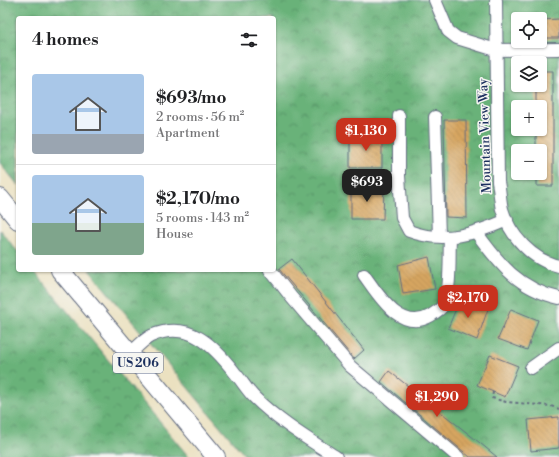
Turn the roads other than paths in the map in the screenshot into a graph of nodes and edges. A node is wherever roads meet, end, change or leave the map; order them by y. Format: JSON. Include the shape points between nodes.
{"nodes":[{"id":1,"x":435,"y":0,"type":"edge"},
{"id":2,"x":496,"y":0,"type":"edge"},
{"id":3,"x":559,"y":49,"type":"edge"},
{"id":4,"x":496,"y":50,"type":"junction"},
{"id":5,"x":399,"y":116,"type":"dead end"},
{"id":6,"x":435,"y":117,"type":"dead end"},
{"id":7,"x":0,"y":198,"type":"edge"},
{"id":8,"x":16,"y":218,"type":"edge"},
{"id":9,"x":507,"y":220,"type":"junction"},
{"id":10,"x":476,"y":232,"type":"junction"},
{"id":11,"x":444,"y":237,"type":"junction"},
{"id":12,"x":559,"y":266,"type":"edge"},
{"id":13,"x":62,"y":272,"type":"edge"},
{"id":14,"x":272,"y":272,"type":"edge"},
{"id":15,"x":364,"y":275,"type":"dead end"},
{"id":16,"x":559,"y":298,"type":"edge"},
{"id":17,"x":559,"y":348,"type":"edge"},
{"id":18,"x":130,"y":354,"type":"junction"},
{"id":19,"x":531,"y":368,"type":"dead end"},
{"id":20,"x":216,"y":457,"type":"edge"},
{"id":21,"x":336,"y":457,"type":"edge"},
{"id":22,"x":458,"y":457,"type":"edge"}],
"edges":[{"from":1,"to":4,"type":"street","via":[[448,31],[457,38]]},
{"from":2,"to":4,"type":"street","name":"Mountain View Way"},
{"from":3,"to":4,"type":"street"},
{"from":4,"to":9,"type":"street","name":"Mountain View Way","via":[[498,182],[502,210]]},
{"from":5,"to":11,"type":"street","via":[[402,218],[409,231]]},
{"from":6,"to":11,"type":"street"},
{"from":7,"to":8,"type":"highway"},
{"from":9,"to":10,"type":"street"},
{"from":9,"to":12,"type":"street","name":"Mountain View Way","via":[[518,240],[536,256]]},
{"from":10,"to":11,"type":"street"},
{"from":10,"to":16,"type":"street","via":[[511,275],[530,288]]},
{"from":11,"to":15,"type":"street","via":[[448,287],[446,300],[441,309],[426,318],[412,320],[388,308]]},
{"from":13,"to":18,"type":"highway","number":"US 206"},
{"from":14,"to":22,"type":"street","via":[[350,366]]},
{"from":17,"to":19,"type":"street"},
{"from":18,"to":20,"type":"highway","number":"US 206"},
{"from":18,"to":21,"type":"street","via":[[147,339],[164,332],[187,332],[201,338],[221,356],[253,397],[288,426]]}]}
